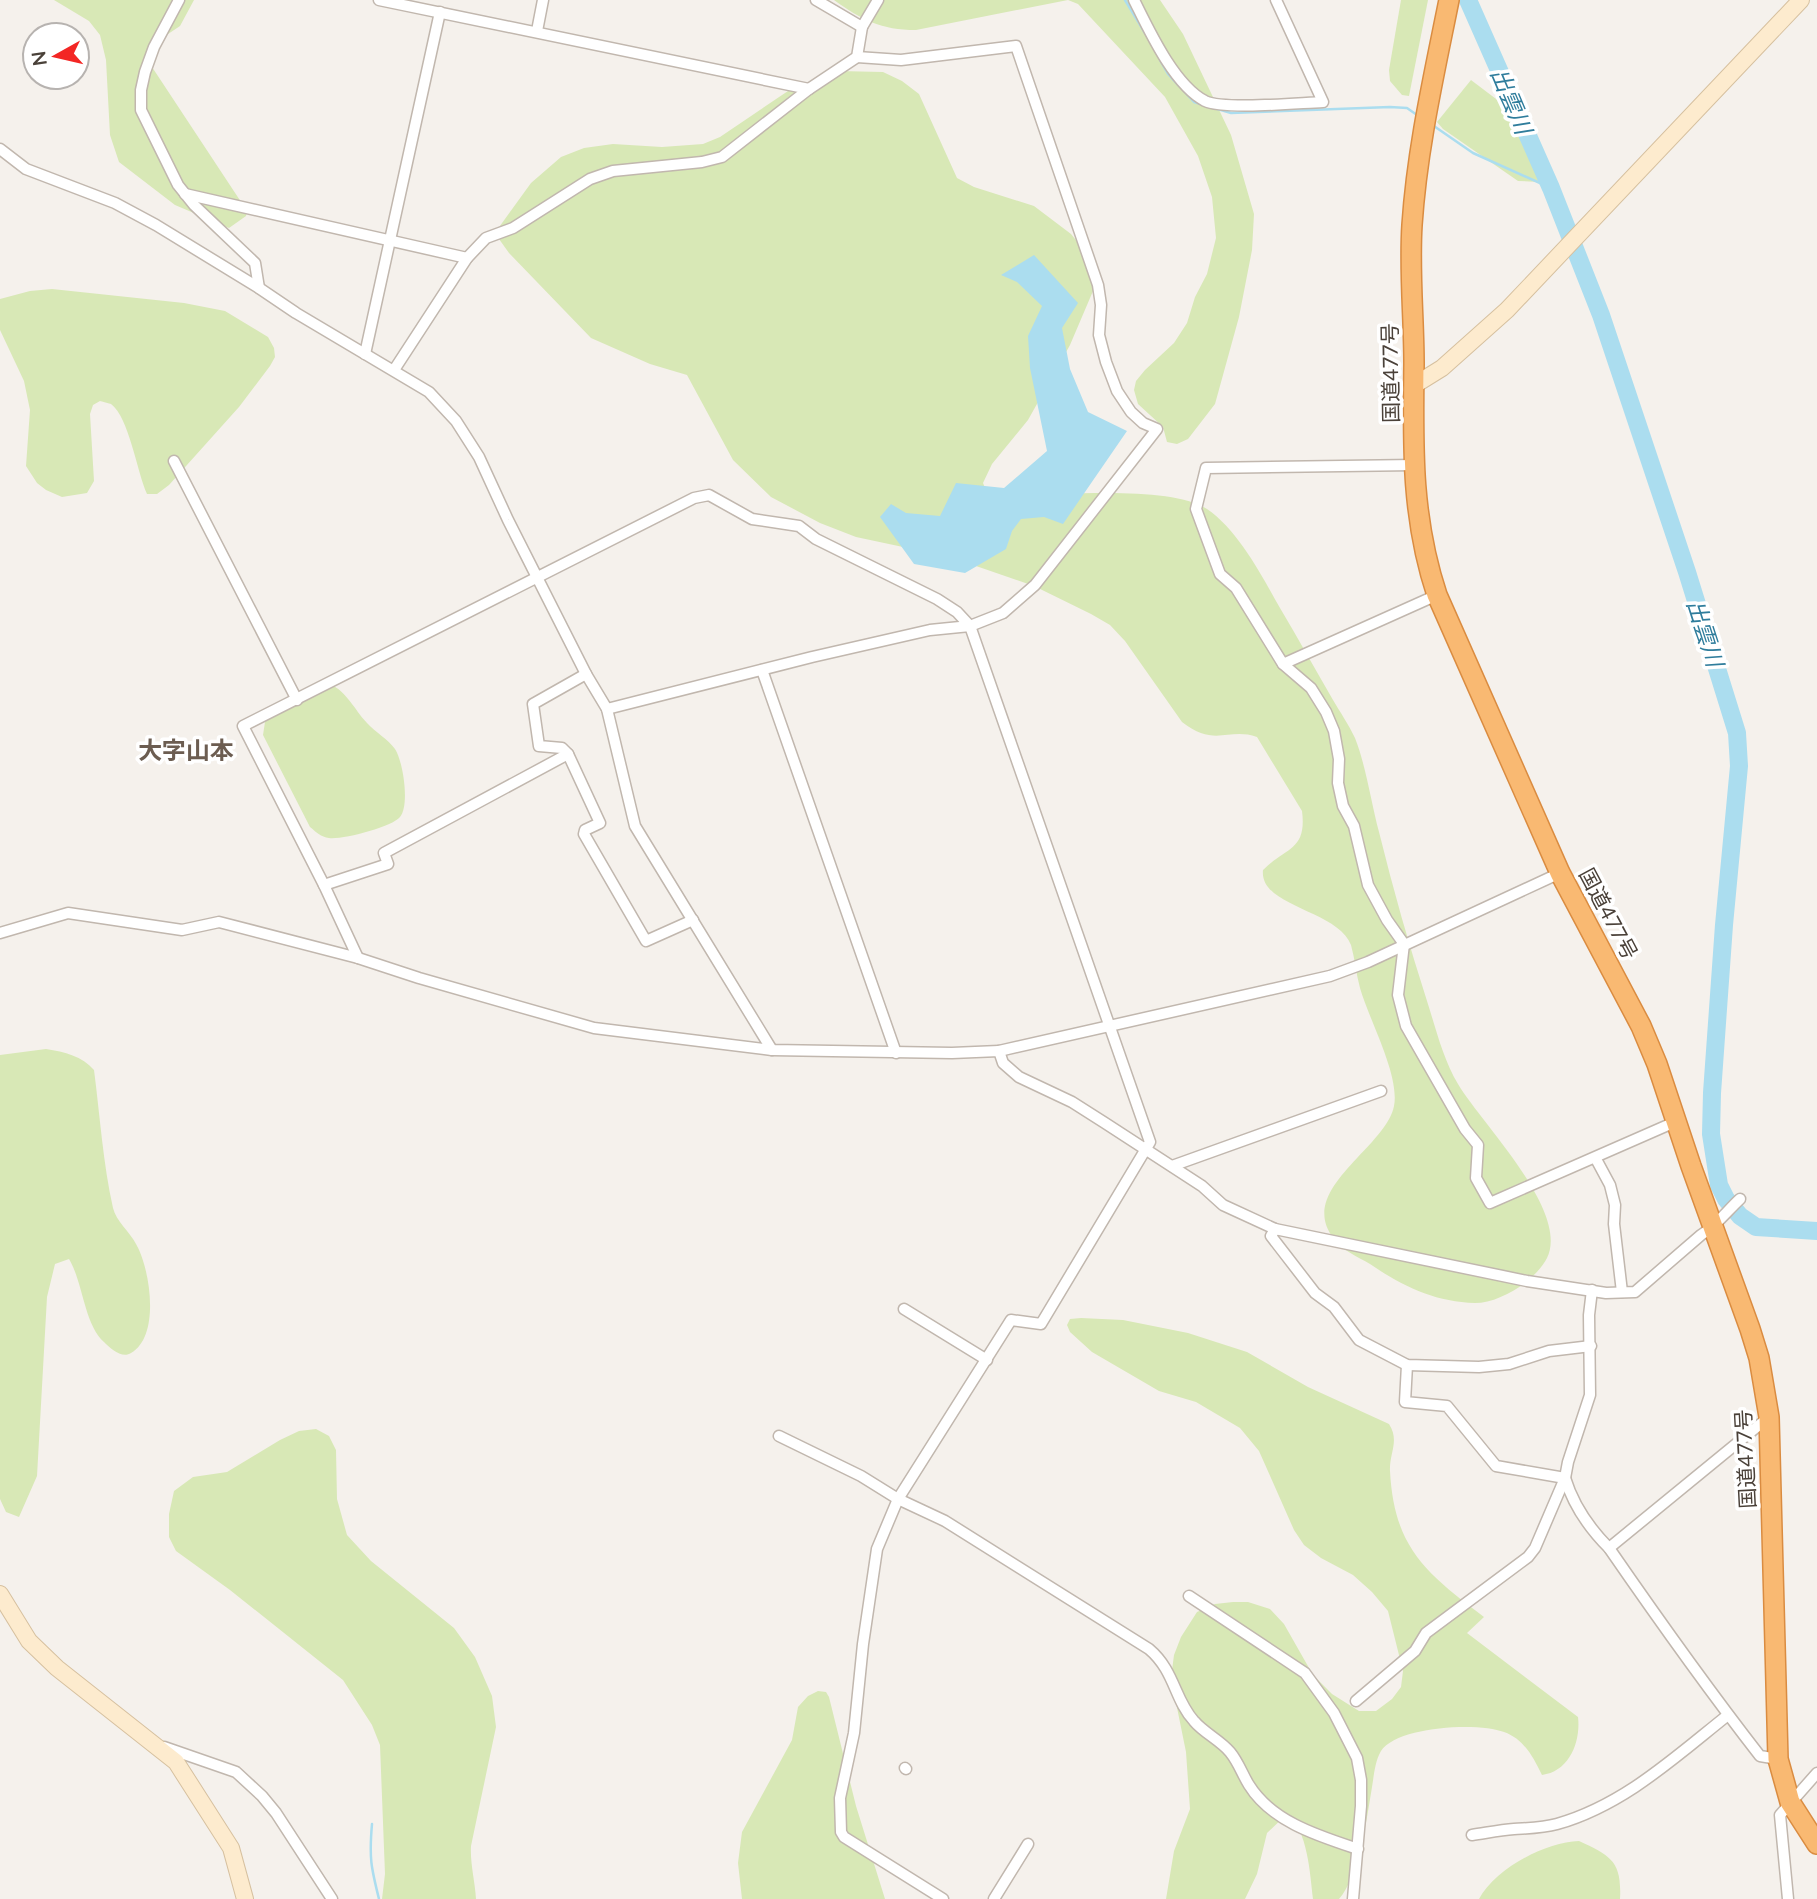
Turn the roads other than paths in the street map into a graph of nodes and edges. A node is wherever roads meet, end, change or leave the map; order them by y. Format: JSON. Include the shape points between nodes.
{"nodes":[{"id":1,"x":179,"y":0,"type":"edge"},
{"id":2,"x":379,"y":0,"type":"edge"},
{"id":3,"x":543,"y":0,"type":"edge"},
{"id":4,"x":816,"y":0,"type":"edge"},
{"id":5,"x":878,"y":0,"type":"edge"},
{"id":6,"x":1134,"y":0,"type":"edge"},
{"id":7,"x":1276,"y":0,"type":"edge"},
{"id":8,"x":1801,"y":0,"type":"edge"},
{"id":9,"x":1448,"y":1,"type":"edge"},
{"id":10,"x":440,"y":12,"type":"junction"},
{"id":11,"x":862,"y":27,"type":"junction"},
{"id":12,"x":537,"y":31,"type":"junction"},
{"id":13,"x":857,"y":57,"type":"junction"},
{"id":14,"x":809,"y":89,"type":"junction"},
{"id":15,"x":0,"y":149,"type":"edge"},
{"id":16,"x":185,"y":194,"type":"junction"},
{"id":17,"x":390,"y":240,"type":"junction"},
{"id":18,"x":467,"y":258,"type":"junction"},
{"id":19,"x":259,"y":288,"type":"junction"},
{"id":20,"x":365,"y":354,"type":"junction"},
{"id":21,"x":394,"y":370,"type":"junction"},
{"id":22,"x":1413,"y":386,"type":"junction"},
{"id":23,"x":174,"y":461,"type":"dead end"},
{"id":24,"x":1415,"y":465,"type":"junction"},
{"id":25,"x":537,"y":578,"type":"junction"},
{"id":26,"x":1437,"y":595,"type":"junction"},
{"id":27,"x":970,"y":626,"type":"junction"},
{"id":28,"x":1283,"y":664,"type":"junction"},
{"id":29,"x":762,"y":670,"type":"junction"},
{"id":30,"x":586,"y":674,"type":"junction"},
{"id":31,"x":297,"y":700,"type":"junction"},
{"id":32,"x":607,"y":709,"type":"junction"},
{"id":33,"x":568,"y":754,"type":"junction"},
{"id":34,"x":1560,"y":873,"type":"junction"},
{"id":35,"x":324,"y":885,"type":"junction"},
{"id":36,"x":693,"y":920,"type":"junction"},
{"id":37,"x":0,"y":933,"type":"edge"},
{"id":38,"x":1404,"y":944,"type":"junction"},
{"id":39,"x":358,"y":958,"type":"junction"},
{"id":40,"x":1109,"y":1024,"type":"junction"},
{"id":41,"x":772,"y":1050,"type":"junction"},
{"id":42,"x":999,"y":1051,"type":"junction"},
{"id":43,"x":896,"y":1053,"type":"junction"},
{"id":44,"x":1381,"y":1091,"type":"dead end"},
{"id":45,"x":1675,"y":1122,"type":"junction"},
{"id":46,"x":1147,"y":1149,"type":"junction"},
{"id":47,"x":1596,"y":1158,"type":"junction"},
{"id":48,"x":1172,"y":1166,"type":"junction"},
{"id":49,"x":1740,"y":1199,"type":"dead end"},
{"id":50,"x":1718,"y":1222,"type":"junction"},
{"id":51,"x":1275,"y":1229,"type":"junction"},
{"id":52,"x":1592,"y":1290,"type":"junction"},
{"id":53,"x":1622,"y":1292,"type":"junction"},
{"id":54,"x":904,"y":1309,"type":"dead end"},
{"id":55,"x":1591,"y":1346,"type":"junction"},
{"id":56,"x":987,"y":1360,"type":"junction"},
{"id":57,"x":1407,"y":1365,"type":"junction"},
{"id":58,"x":1769,"y":1417,"type":"junction"},
{"id":59,"x":779,"y":1436,"type":"dead end"},
{"id":60,"x":1565,"y":1478,"type":"junction"},
{"id":61,"x":898,"y":1499,"type":"junction"},
{"id":62,"x":1609,"y":1548,"type":"junction"},
{"id":63,"x":0,"y":1594,"type":"edge"},
{"id":64,"x":1189,"y":1596,"type":"dead end"},
{"id":65,"x":1356,"y":1701,"type":"dead end"},
{"id":66,"x":1728,"y":1715,"type":"junction"},
{"id":67,"x":158,"y":1745,"type":"junction"},
{"id":68,"x":1778,"y":1759,"type":"junction"},
{"id":69,"x":1817,"y":1773,"type":"edge"},
{"id":70,"x":1790,"y":1802,"type":"junction"},
{"id":71,"x":1472,"y":1835,"type":"dead end"},
{"id":72,"x":1028,"y":1843,"type":"dead end"},
{"id":73,"x":1817,"y":1844,"type":"edge"},
{"id":74,"x":1358,"y":1849,"type":"junction"},
{"id":75,"x":245,"y":1899,"type":"edge"},
{"id":76,"x":332,"y":1899,"type":"edge"},
{"id":77,"x":943,"y":1899,"type":"edge"},
{"id":78,"x":994,"y":1899,"type":"edge"},
{"id":79,"x":1353,"y":1899,"type":"edge"},
{"id":80,"x":1788,"y":1899,"type":"edge"}],
"edges":[{"from":1,"to":16,"type":"street","via":[[145,72],[141,110]]},
{"from":2,"to":10,"type":"street"},
{"from":3,"to":12,"type":"street"},
{"from":4,"to":11,"type":"street"},
{"from":5,"to":11,"type":"street"},
{"from":6,"to":7,"type":"street","via":[[1175,72],[1206,102],[1229,106],[1323,102]]},
{"from":8,"to":22,"type":"street","via":[[1507,310],[1442,368]]},
{"from":9,"to":22,"type":"highway","name":"国道477号","via":[[1425,119],[1412,229]]},
{"from":10,"to":12,"type":"street"},
{"from":10,"to":17,"type":"street"},
{"from":11,"to":13,"type":"street"},
{"from":12,"to":14,"type":"street"},
{"from":13,"to":14,"type":"street"},
{"from":13,"to":27,"type":"street","via":[[901,60],[1016,46],[1098,285],[1099,335],[1106,362],[1131,412],[1157,429],[1035,585],[1003,613]]},
{"from":14,"to":18,"type":"street","via":[[722,157],[613,171],[590,179],[513,228],[486,238]]},
{"from":15,"to":19,"type":"street","via":[[26,169],[115,203]]},
{"from":16,"to":17,"type":"street"},
{"from":16,"to":19,"type":"street","via":[[255,263]]},
{"from":17,"to":18,"type":"street"},
{"from":17,"to":20,"type":"street"},
{"from":18,"to":21,"type":"street"},
{"from":19,"to":20,"type":"street"},
{"from":20,"to":21,"type":"street"},
{"from":21,"to":25,"type":"street","via":[[429,393],[456,421],[479,457]]},
{"from":22,"to":24,"type":"highway","name":"国道477号"},
{"from":23,"to":31,"type":"street"},
{"from":24,"to":26,"type":"highway","name":"国道477号","via":[[1419,530]]},
{"from":24,"to":28,"type":"street","via":[[1206,468],[1196,509],[1220,574],[1236,588]]},
{"from":25,"to":27,"type":"street","via":[[694,498],[709,495],[752,519],[799,526],[816,539],[937,599]]},
{"from":25,"to":30,"type":"street"},
{"from":25,"to":31,"type":"street"},
{"from":26,"to":28,"type":"street"},
{"from":26,"to":34,"type":"highway","name":"国道477号"},
{"from":27,"to":29,"type":"street","via":[[930,630]]},
{"from":27,"to":40,"type":"street"},
{"from":28,"to":38,"type":"street","via":[[1311,688],[1326,712],[1334,731],[1343,806],[1354,826],[1368,885]]},
{"from":29,"to":32,"type":"street"},
{"from":29,"to":43,"type":"street"},
{"from":30,"to":32,"type":"street"},
{"from":30,"to":33,"type":"street","via":[[533,704],[539,746],[562,748]]},
{"from":31,"to":35,"type":"street","via":[[243,726]]},
{"from":32,"to":36,"type":"street","via":[[635,826]]},
{"from":33,"to":35,"type":"street","via":[[384,853],[388,864]]},
{"from":33,"to":36,"type":"street","via":[[600,822],[584,834],[646,942]]},
{"from":34,"to":38,"type":"street"},
{"from":34,"to":45,"type":"highway","name":"国道477号","via":[[1642,1027]]},
{"from":35,"to":39,"type":"street"},
{"from":36,"to":41,"type":"street"},
{"from":37,"to":39,"type":"street","via":[[68,914],[182,930],[219,922]]},
{"from":38,"to":40,"type":"street","via":[[1330,976]]},
{"from":38,"to":47,"type":"street","via":[[1398,995],[1406,1026],[1478,1145],[1476,1178],[1490,1203]]},
{"from":39,"to":41,"type":"street","via":[[594,1028]]},
{"from":40,"to":42,"type":"street"},
{"from":40,"to":46,"type":"street","via":[[1150,1142]]},
{"from":41,"to":43,"type":"street"},
{"from":42,"to":43,"type":"street"},
{"from":42,"to":46,"type":"street","via":[[1003,1063],[1019,1077],[1072,1102]]},
{"from":44,"to":48,"type":"street"},
{"from":45,"to":47,"type":"street"},
{"from":45,"to":50,"type":"highway","name":"国道477号"},
{"from":46,"to":48,"type":"street"},
{"from":46,"to":56,"type":"street","via":[[1041,1324],[1011,1320]]},
{"from":47,"to":53,"type":"street","via":[[1615,1205]]},
{"from":48,"to":51,"type":"street","via":[[1223,1205]]},
{"from":49,"to":50,"type":"street"},
{"from":50,"to":53,"type":"street","via":[[1634,1292]]},
{"from":50,"to":58,"type":"highway","name":"国道477号","via":[[1759,1358]]},
{"from":51,"to":52,"type":"street"},
{"from":51,"to":57,"type":"street","via":[[1271,1236],[1359,1340]]},
{"from":52,"to":53,"type":"street"},
{"from":52,"to":55,"type":"street"},
{"from":54,"to":56,"type":"street"},
{"from":55,"to":57,"type":"street","via":[[1509,1364]]},
{"from":55,"to":60,"type":"street","via":[[1590,1395]]},
{"from":56,"to":61,"type":"street"},
{"from":57,"to":60,"type":"street","via":[[1405,1402],[1447,1406],[1496,1466]]},
{"from":58,"to":62,"type":"street"},
{"from":58,"to":68,"type":"highway","name":"国道477号"},
{"from":59,"to":61,"type":"street"},
{"from":60,"to":62,"type":"street","via":[[1571,1496]]},
{"from":60,"to":65,"type":"street","via":[[1528,1557],[1426,1633],[1415,1651]]},
{"from":61,"to":74,"type":"street","via":[[945,1521],[1149,1648],[1169,1671],[1193,1721],[1228,1750],[1263,1802],[1320,1837]]},
{"from":61,"to":77,"type":"street","via":[[877,1549],[854,1733],[840,1798],[841,1832]]},
{"from":62,"to":66,"type":"street"},
{"from":63,"to":67,"type":"street","via":[[29,1641]]},
{"from":64,"to":74,"type":"street","via":[[1305,1674],[1334,1713],[1357,1758],[1361,1780]]},
{"from":66,"to":68,"type":"street","via":[[1760,1756]]},
{"from":66,"to":71,"type":"street","via":[[1641,1785],[1591,1812],[1537,1828]]},
{"from":67,"to":75,"type":"street","via":[[176,1762],[231,1848]]},
{"from":67,"to":76,"type":"street","via":[[236,1772],[276,1813]]},
{"from":68,"to":70,"type":"highway","name":"国道477号"},
{"from":69,"to":70,"type":"street"},
{"from":70,"to":73,"type":"highway","name":"国道477号"},
{"from":70,"to":80,"type":"street","via":[[1780,1815]]},
{"from":72,"to":78,"type":"street"},
{"from":74,"to":79,"type":"street"}]}
